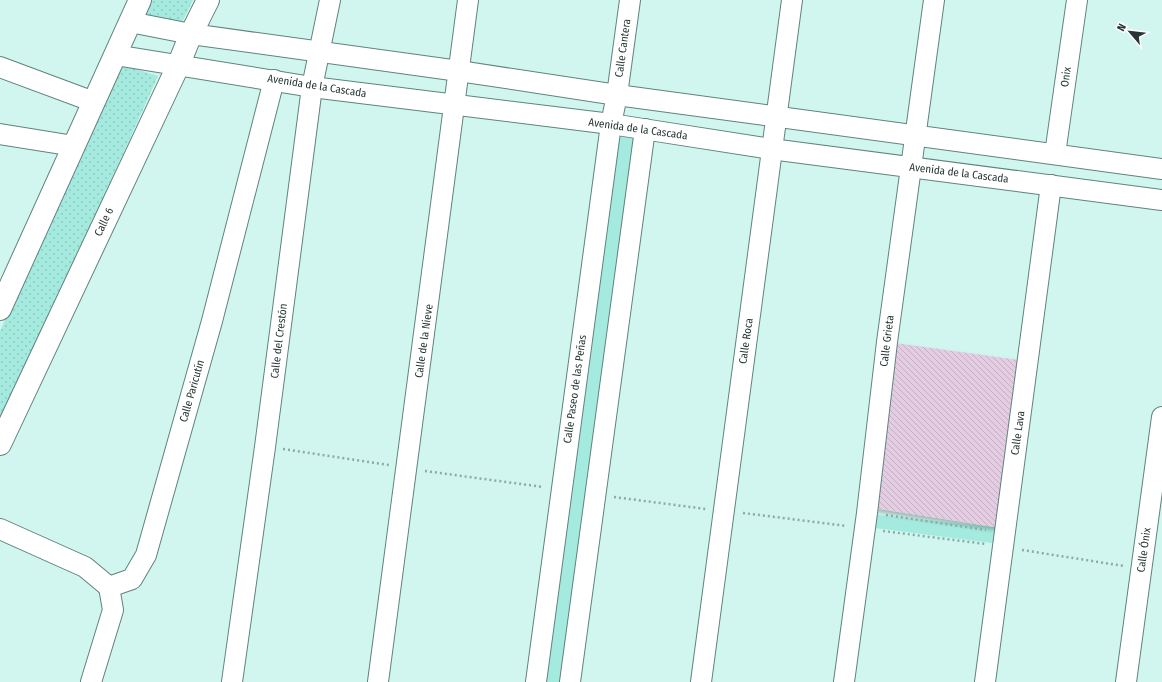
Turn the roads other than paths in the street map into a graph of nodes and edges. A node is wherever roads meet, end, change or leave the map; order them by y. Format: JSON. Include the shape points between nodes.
{"nodes":[{"id":1,"x":140,"y":0,"type":"edge"},
{"id":2,"x":208,"y":0,"type":"edge"},
{"id":3,"x":330,"y":0,"type":"edge"},
{"id":4,"x":468,"y":0,"type":"edge"},
{"id":5,"x":630,"y":0,"type":"edge"},
{"id":6,"x":792,"y":0,"type":"edge"},
{"id":7,"x":934,"y":0,"type":"edge"},
{"id":8,"x":1077,"y":0,"type":"edge"},
{"id":9,"x":136,"y":23,"type":"junction"},
{"id":10,"x":191,"y":34,"type":"junction"},
{"id":11,"x":320,"y":52,"type":"junction"},
{"id":12,"x":122,"y":56,"type":"junction"},
{"id":13,"x":178,"y":66,"type":"junction"},
{"id":14,"x":0,"y":67,"type":"edge"},
{"id":15,"x":459,"y":71,"type":"junction"},
{"id":16,"x":274,"y":80,"type":"junction"},
{"id":17,"x":312,"y":87,"type":"junction"},
{"id":18,"x":617,"y":96,"type":"junction"},
{"id":19,"x":94,"y":102,"type":"junction"},
{"id":20,"x":455,"y":105,"type":"junction"},
{"id":21,"x":777,"y":117,"type":"junction"},
{"id":22,"x":611,"y":124,"type":"junction"},
{"id":23,"x":645,"y":129,"type":"junction"},
{"id":24,"x":0,"y":134,"type":"edge"},
{"id":25,"x":916,"y":136,"type":"junction"},
{"id":26,"x":74,"y":146,"type":"junction"},
{"id":27,"x":772,"y":149,"type":"junction"},
{"id":28,"x":1055,"y":154,"type":"junction"},
{"id":29,"x":911,"y":167,"type":"junction"},
{"id":30,"x":1162,"y":169,"type":"edge"},
{"id":31,"x":1051,"y":185,"type":"junction"},
{"id":32,"x":1162,"y":200,"type":"edge"},
{"id":33,"x":2,"y":298,"type":"edge"},
{"id":34,"x":1162,"y":418,"type":"edge"},
{"id":35,"x":0,"y":444,"type":"edge"},
{"id":36,"x":0,"y":528,"type":"edge"},
{"id":37,"x":109,"y":587,"type":"junction"},
{"id":38,"x":90,"y":682,"type":"edge"},
{"id":39,"x":232,"y":682,"type":"edge"},
{"id":40,"x":378,"y":682,"type":"edge"},
{"id":41,"x":536,"y":682,"type":"edge"},
{"id":42,"x":570,"y":682,"type":"edge"},
{"id":43,"x":701,"y":682,"type":"edge"},
{"id":44,"x":844,"y":682,"type":"edge"},
{"id":45,"x":985,"y":682,"type":"edge"},
{"id":46,"x":1126,"y":682,"type":"edge"}],
"edges":[{"from":1,"to":9,"type":"main road"},
{"from":2,"to":10,"type":"main road","name":"Calle 6"},
{"from":3,"to":11,"type":"street","name":"Calle del Crestón"},
{"from":4,"to":15,"type":"street","name":"Calle de la Nieve"},
{"from":5,"to":18,"type":"street","name":"Calle Cantera"},
{"from":6,"to":21,"type":"street","name":"Calle Roca"},
{"from":7,"to":25,"type":"street","name":"Calle Grieta"},
{"from":8,"to":28,"type":"street","name":"Onix"},
{"from":9,"to":10,"type":"street"},
{"from":9,"to":12,"type":"main road"},
{"from":10,"to":11,"type":"street"},
{"from":10,"to":13,"type":"main road","name":"Calle 6"},
{"from":11,"to":15,"type":"street"},
{"from":11,"to":17,"type":"street","name":"Calle del Crestón"},
{"from":12,"to":13,"type":"street","name":"Avenida de la Cascada"},
{"from":12,"to":19,"type":"main road"},
{"from":13,"to":16,"type":"street","name":"Avenida de la Cascada"},
{"from":13,"to":35,"type":"main road","name":"Calle 6"},
{"from":14,"to":19,"type":"street"},
{"from":15,"to":18,"type":"street"},
{"from":15,"to":20,"type":"street","name":"Calle de la Nieve"},
{"from":16,"to":17,"type":"street","name":"Avenida de la Cascada"},
{"from":16,"to":37,"type":"street","name":"Calle Paricutín","via":[[212,321],[146,555],[132,579]]},
{"from":17,"to":20,"type":"street","name":"Avenida de la Cascada"},
{"from":17,"to":39,"type":"street","name":"Calle del Crestón","via":[[266,447]]},
{"from":18,"to":21,"type":"street"},
{"from":18,"to":22,"type":"street","name":"Calle Paseo de las Peñas"},
{"from":19,"to":26,"type":"main road"},
{"from":20,"to":22,"type":"street","name":"Avenida de la Cascada"},
{"from":20,"to":40,"type":"street","name":"Calle de la Nieve"},
{"from":21,"to":25,"type":"street"},
{"from":21,"to":27,"type":"street","name":"Calle Roca"},
{"from":22,"to":23,"type":"street","name":"Avenida de la Cascada"},
{"from":22,"to":41,"type":"street","name":"Calle Paseo de las Peñas"},
{"from":23,"to":27,"type":"street","name":"Avenida de la Cascada"},
{"from":23,"to":42,"type":"street"},
{"from":24,"to":26,"type":"street"},
{"from":25,"to":28,"type":"street"},
{"from":25,"to":29,"type":"street","name":"Calle Grieta"},
{"from":26,"to":33,"type":"main road"},
{"from":27,"to":29,"type":"street","name":"Avenida de la Cascada"},
{"from":27,"to":43,"type":"street","name":"Calle Roca"},
{"from":28,"to":30,"type":"street"},
{"from":29,"to":31,"type":"street","name":"Avenida de la Cascada"},
{"from":29,"to":44,"type":"street","name":"Calle Grieta"},
{"from":31,"to":32,"type":"street","name":"Avenida de la Cascada"},
{"from":31,"to":45,"type":"street","name":"Calle Lava"},
{"from":34,"to":46,"type":"street","name":"Calle Ónix"},
{"from":36,"to":37,"type":"street","via":[[85,567]]},
{"from":37,"to":38,"type":"street","via":[[113,610]]}]}
